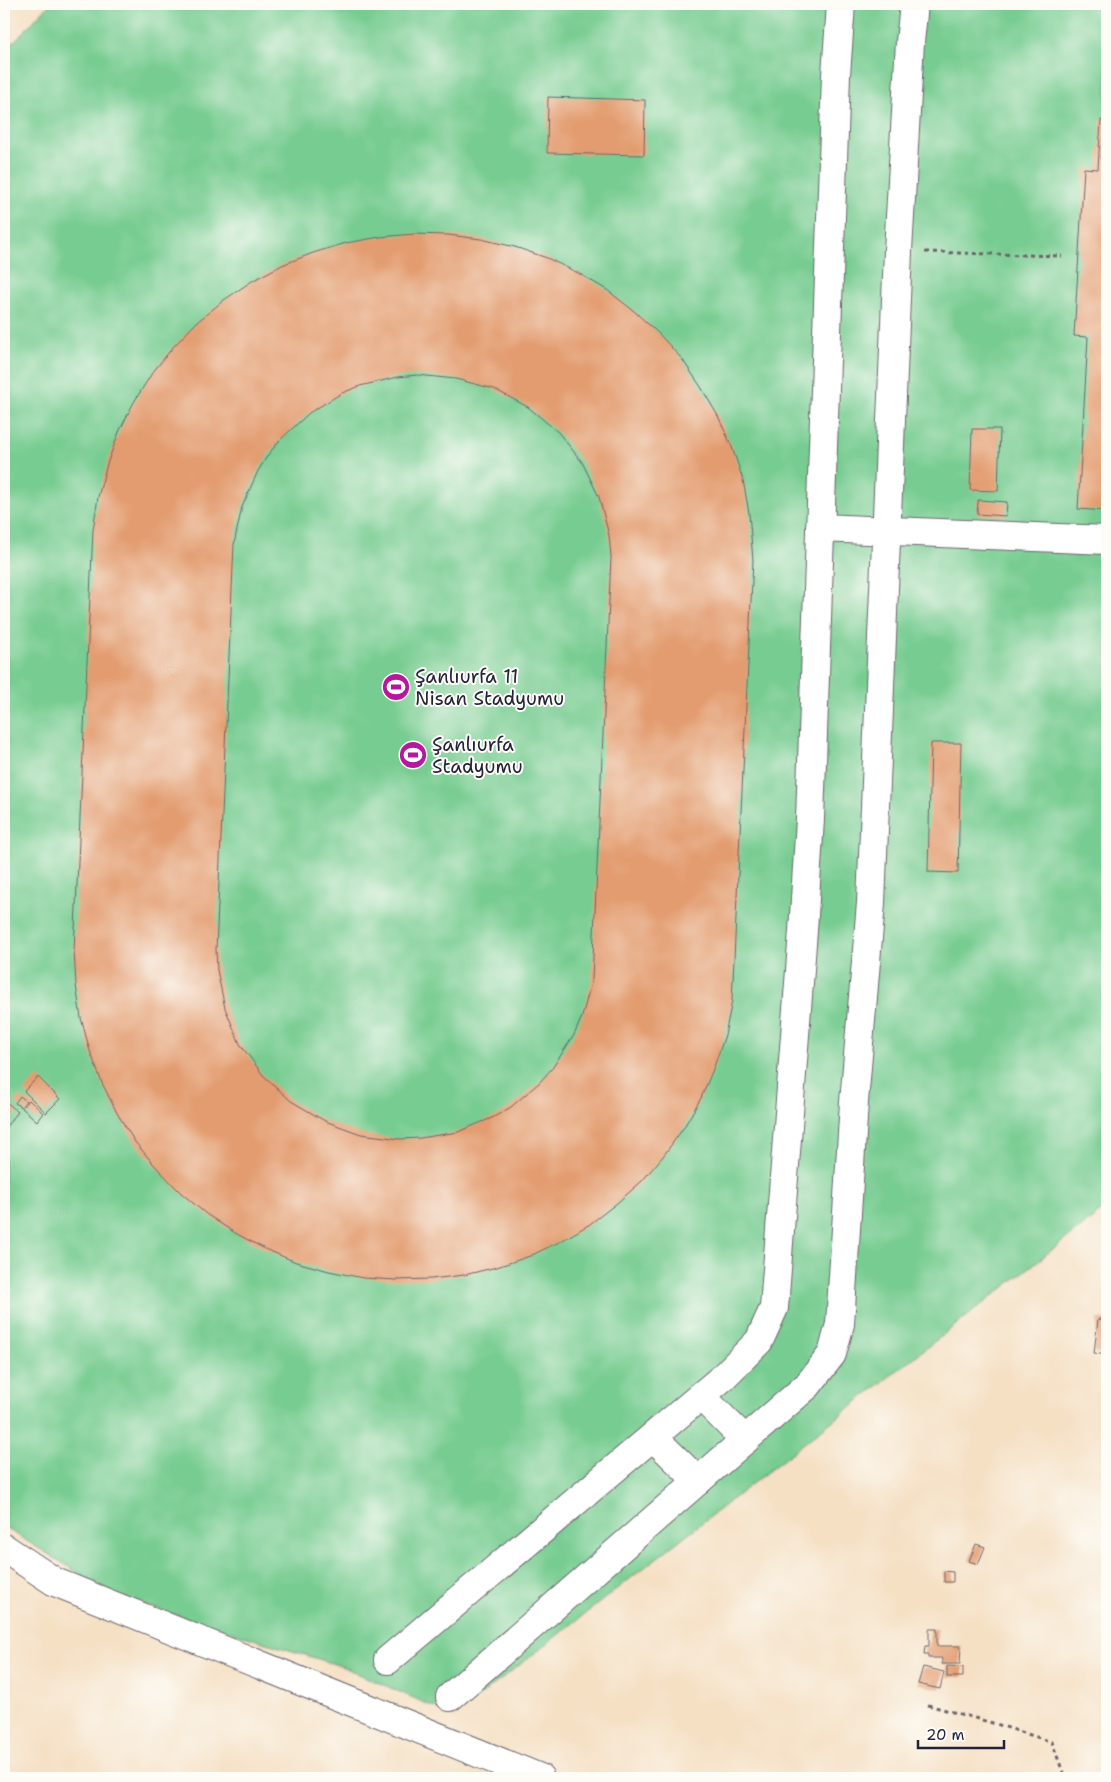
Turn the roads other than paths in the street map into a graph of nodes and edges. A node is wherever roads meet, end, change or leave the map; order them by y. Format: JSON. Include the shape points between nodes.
{"nodes":[{"id":1,"x":841,"y":4,"type":"edge"},
{"id":2,"x":914,"y":4,"type":"edge"},
{"id":3,"x":820,"y":528,"type":"junction"},
{"id":4,"x":886,"y":530,"type":"junction"},
{"id":5,"x":1107,"y":540,"type":"edge"},
{"id":6,"x":701,"y":1396,"type":"junction"},
{"id":7,"x":653,"y":1437,"type":"junction"},
{"id":8,"x":745,"y":1440,"type":"junction"},
{"id":9,"x":698,"y":1481,"type":"junction"},
{"id":10,"x":4,"y":1548,"type":"edge"},
{"id":11,"x":388,"y":1660,"type":"dead end"},
{"id":12,"x":450,"y":1697,"type":"dead end"},
{"id":13,"x":540,"y":1778,"type":"edge"}],
"edges":[{"from":1,"to":3,"type":"street"},
{"from":2,"to":4,"type":"street","via":[[898,251]]},
{"from":3,"to":4,"type":"street"},
{"from":3,"to":6,"type":"street","via":[[804,922],[774,1308],[759,1341]]},
{"from":4,"to":5,"type":"street"},
{"from":4,"to":8,"type":"street","via":[[871,903],[840,1324],[832,1354],[808,1385]]},
{"from":6,"to":7,"type":"street"},
{"from":6,"to":8,"type":"street"},
{"from":7,"to":9,"type":"street"},
{"from":7,"to":11,"type":"street"},
{"from":8,"to":9,"type":"street"},
{"from":9,"to":12,"type":"street"},
{"from":10,"to":13,"type":"street","via":[[54,1582]]}]}
